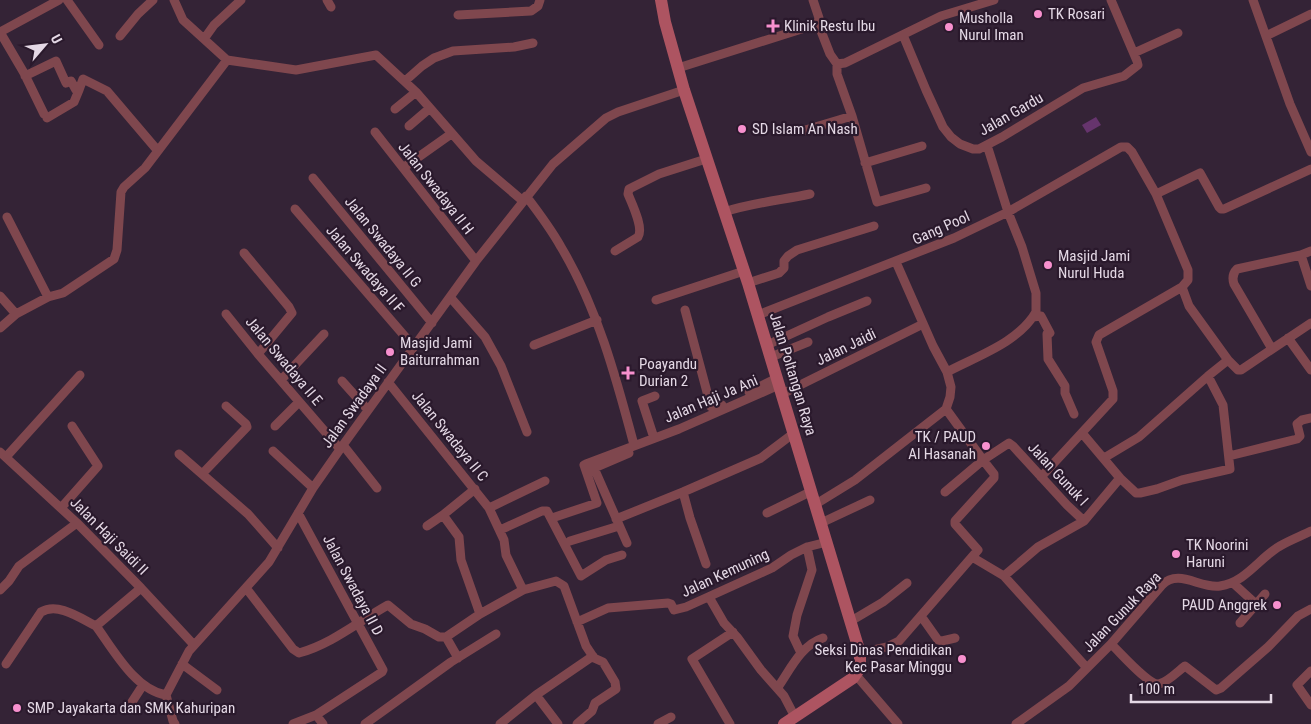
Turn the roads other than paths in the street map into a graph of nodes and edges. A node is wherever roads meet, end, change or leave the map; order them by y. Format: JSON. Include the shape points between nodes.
{"nodes":[{"id":1,"x":40,"y":0,"type":"edge"},
{"id":2,"x":59,"y":0,"type":"edge"},
{"id":3,"x":67,"y":0,"type":"edge"},
{"id":4,"x":152,"y":0,"type":"edge"},
{"id":5,"x":174,"y":0,"type":"edge"},
{"id":6,"x":241,"y":0,"type":"edge"},
{"id":7,"x":540,"y":0,"type":"edge"},
{"id":8,"x":661,"y":0,"type":"edge"},
{"id":9,"x":813,"y":0,"type":"edge"},
{"id":10,"x":994,"y":0,"type":"edge"},
{"id":11,"x":1111,"y":0,"type":"edge"},
{"id":12,"x":1253,"y":0,"type":"edge"},
{"id":13,"x":982,"y":2,"type":"edge"},
{"id":14,"x":44,"y":9,"type":"junction"},
{"id":15,"x":1311,"y":14,"type":"edge"},
{"id":16,"x":458,"y":15,"type":"dead end"},
{"id":17,"x":817,"y":26,"type":"junction"},
{"id":18,"x":0,"y":32,"type":"edge"},
{"id":19,"x":903,"y":34,"type":"junction"},
{"id":20,"x":1178,"y":34,"type":"dead end"},
{"id":21,"x":120,"y":36,"type":"dead end"},
{"id":22,"x":1266,"y":36,"type":"junction"},
{"id":23,"x":204,"y":40,"type":"junction"},
{"id":24,"x":533,"y":43,"type":"dead end"},
{"id":25,"x":99,"y":45,"type":"dead end"},
{"id":26,"x":1134,"y":53,"type":"junction"},
{"id":27,"x":227,"y":60,"type":"junction"},
{"id":28,"x":838,"y":64,"type":"junction"},
{"id":29,"x":678,"y":68,"type":"junction"},
{"id":30,"x":25,"y":76,"type":"junction"},
{"id":31,"x":405,"y":81,"type":"junction"},
{"id":32,"x":79,"y":90,"type":"junction"},
{"id":33,"x":684,"y":90,"type":"junction"},
{"id":34,"x":416,"y":92,"type":"junction"},
{"id":35,"x":430,"y":108,"type":"junction"},
{"id":36,"x":395,"y":109,"type":"dead end"},
{"id":37,"x":852,"y":116,"type":"junction"},
{"id":38,"x":409,"y":126,"type":"dead end"},
{"id":39,"x":802,"y":131,"type":"dead end"},
{"id":40,"x":375,"y":132,"type":"dead end"},
{"id":41,"x":451,"y":134,"type":"junction"},
{"id":42,"x":987,"y":145,"type":"junction"},
{"id":43,"x":922,"y":146,"type":"dead end"},
{"id":44,"x":158,"y":152,"type":"junction"},
{"id":45,"x":1311,"y":152,"type":"edge"},
{"id":46,"x":706,"y":159,"type":"junction"},
{"id":47,"x":865,"y":163,"type":"junction"},
{"id":48,"x":403,"y":168,"type":"junction"},
{"id":49,"x":1311,"y":169,"type":"edge"},
{"id":50,"x":313,"y":178,"type":"dead end"},
{"id":51,"x":926,"y":188,"type":"dead end"},
{"id":52,"x":810,"y":194,"type":"dead end"},
{"id":53,"x":1156,"y":194,"type":"junction"},
{"id":54,"x":525,"y":198,"type":"junction"},
{"id":55,"x":294,"y":209,"type":"dead end"},
{"id":56,"x":724,"y":212,"type":"junction"},
{"id":57,"x":1008,"y":212,"type":"junction"},
{"id":58,"x":7,"y":217,"type":"dead end"},
{"id":59,"x":874,"y":226,"type":"dead end"},
{"id":60,"x":616,"y":251,"type":"dead end"},
{"id":61,"x":1311,"y":251,"type":"edge"},
{"id":62,"x":244,"y":253,"type":"dead end"},
{"id":63,"x":1301,"y":256,"type":"junction"},
{"id":64,"x":476,"y":261,"type":"junction"},
{"id":65,"x":896,"y":262,"type":"junction"},
{"id":66,"x":746,"y":277,"type":"junction"},
{"id":67,"x":1311,"y":286,"type":"edge"},
{"id":68,"x":1182,"y":287,"type":"junction"},
{"id":69,"x":0,"y":296,"type":"edge"},
{"id":70,"x":48,"y":297,"type":"junction"},
{"id":71,"x":450,"y":297,"type":"junction"},
{"id":72,"x":656,"y":300,"type":"dead end"},
{"id":73,"x":868,"y":302,"type":"dead end"},
{"id":74,"x":685,"y":310,"type":"dead end"},
{"id":75,"x":16,"y":314,"type":"junction"},
{"id":76,"x":226,"y":314,"type":"dead end"},
{"id":77,"x":758,"y":315,"type":"junction"},
{"id":78,"x":1033,"y":316,"type":"junction"},
{"id":79,"x":597,"y":320,"type":"junction"},
{"id":80,"x":432,"y":323,"type":"junction"},
{"id":81,"x":1311,"y":323,"type":"edge"},
{"id":82,"x":923,"y":324,"type":"junction"},
{"id":83,"x":0,"y":328,"type":"edge"},
{"id":84,"x":324,"y":334,"type":"dead end"},
{"id":85,"x":1288,"y":338,"type":"junction"},
{"id":86,"x":808,"y":342,"type":"dead end"},
{"id":87,"x":534,"y":345,"type":"dead end"},
{"id":88,"x":414,"y":347,"type":"junction"},
{"id":89,"x":1272,"y":349,"type":"junction"},
{"id":90,"x":769,"y":351,"type":"junction"},
{"id":91,"x":258,"y":354,"type":"junction"},
{"id":92,"x":1228,"y":360,"type":"junction"},
{"id":93,"x":1311,"y":370,"type":"edge"},
{"id":94,"x":947,"y":372,"type":"junction"},
{"id":95,"x":80,"y":375,"type":"dead end"},
{"id":96,"x":1208,"y":376,"type":"junction"},
{"id":97,"x":281,"y":380,"type":"junction"},
{"id":98,"x":342,"y":381,"type":"dead end"},
{"id":99,"x":388,"y":382,"type":"junction"},
{"id":100,"x":779,"y":386,"type":"junction"},
{"id":101,"x":655,"y":396,"type":"dead end"},
{"id":102,"x":300,"y":402,"type":"junction"},
{"id":103,"x":226,"y":406,"type":"dead end"},
{"id":104,"x":946,"y":408,"type":"junction"},
{"id":105,"x":368,"y":410,"type":"junction"},
{"id":106,"x":1074,"y":414,"type":"dead end"},
{"id":107,"x":1311,"y":418,"type":"edge"},
{"id":108,"x":72,"y":426,"type":"dead end"},
{"id":109,"x":275,"y":426,"type":"dead end"},
{"id":110,"x":527,"y":432,"type":"dead end"},
{"id":111,"x":794,"y":433,"type":"junction"},
{"id":112,"x":1082,"y":433,"type":"junction"},
{"id":113,"x":654,"y":438,"type":"junction"},
{"id":114,"x":341,"y":447,"type":"junction"},
{"id":115,"x":633,"y":448,"type":"junction"},
{"id":116,"x":274,"y":451,"type":"dead end"},
{"id":117,"x":3,"y":454,"type":"edge"},
{"id":118,"x":179,"y":454,"type":"dead end"},
{"id":119,"x":1229,"y":456,"type":"junction"},
{"id":120,"x":1104,"y":458,"type":"junction"},
{"id":121,"x":982,"y":460,"type":"junction"},
{"id":122,"x":203,"y":473,"type":"junction"},
{"id":123,"x":1041,"y":477,"type":"junction"},
{"id":124,"x":1120,"y":478,"type":"junction"},
{"id":125,"x":545,"y":480,"type":"dead end"},
{"id":126,"x":313,"y":488,"type":"junction"},
{"id":127,"x":377,"y":488,"type":"dead end"},
{"id":128,"x":475,"y":489,"type":"junction"},
{"id":129,"x":812,"y":491,"type":"junction"},
{"id":130,"x":684,"y":492,"type":"junction"},
{"id":131,"x":945,"y":492,"type":"dead end"},
{"id":132,"x":870,"y":500,"type":"dead end"},
{"id":133,"x":816,"y":504,"type":"junction"},
{"id":134,"x":61,"y":508,"type":"junction"},
{"id":135,"x":489,"y":508,"type":"junction"},
{"id":136,"x":298,"y":513,"type":"junction"},
{"id":137,"x":767,"y":513,"type":"dead end"},
{"id":138,"x":443,"y":515,"type":"junction"},
{"id":139,"x":552,"y":518,"type":"junction"},
{"id":140,"x":1084,"y":521,"type":"junction"},
{"id":141,"x":618,"y":522,"type":"junction"},
{"id":142,"x":821,"y":522,"type":"junction"},
{"id":143,"x":76,"y":523,"type":"junction"},
{"id":144,"x":426,"y":526,"type":"dead end"},
{"id":145,"x":500,"y":530,"type":"junction"},
{"id":146,"x":1311,"y":531,"type":"edge"},
{"id":147,"x":570,"y":541,"type":"dead end"},
{"id":148,"x":827,"y":542,"type":"junction"},
{"id":149,"x":627,"y":543,"type":"dead end"},
{"id":150,"x":807,"y":547,"type":"junction"},
{"id":151,"x":278,"y":548,"type":"junction"},
{"id":152,"x":975,"y":553,"type":"junction"},
{"id":153,"x":622,"y":555,"type":"dead end"},
{"id":154,"x":706,"y":564,"type":"dead end"},
{"id":155,"x":1004,"y":576,"type":"junction"},
{"id":156,"x":907,"y":583,"type":"dead end"},
{"id":157,"x":1233,"y":583,"type":"junction"},
{"id":158,"x":141,"y":588,"type":"junction"},
{"id":159,"x":246,"y":588,"type":"junction"},
{"id":160,"x":0,"y":590,"type":"edge"},
{"id":161,"x":524,"y":590,"type":"junction"},
{"id":162,"x":1265,"y":594,"type":"dead end"},
{"id":163,"x":708,"y":597,"type":"junction"},
{"id":164,"x":1256,"y":604,"type":"junction"},
{"id":165,"x":1311,"y":609,"type":"edge"},
{"id":166,"x":480,"y":614,"type":"junction"},
{"id":167,"x":921,"y":616,"type":"junction"},
{"id":168,"x":851,"y":621,"type":"junction"},
{"id":169,"x":577,"y":622,"type":"junction"},
{"id":170,"x":1240,"y":623,"type":"dead end"},
{"id":171,"x":359,"y":624,"type":"junction"},
{"id":172,"x":96,"y":626,"type":"junction"},
{"id":173,"x":733,"y":632,"type":"junction"},
{"id":174,"x":496,"y":634,"type":"dead end"},
{"id":175,"x":446,"y":637,"type":"junction"},
{"id":176,"x":823,"y":638,"type":"dead end"},
{"id":177,"x":955,"y":638,"type":"dead end"},
{"id":178,"x":1111,"y":644,"type":"junction"},
{"id":179,"x":194,"y":645,"type":"junction"},
{"id":180,"x":860,"y":653,"type":"junction"},
{"id":181,"x":801,"y":654,"type":"junction"},
{"id":182,"x":593,"y":656,"type":"junction"},
{"id":183,"x":458,"y":658,"type":"junction"},
{"id":184,"x":6,"y":664,"type":"dead end"},
{"id":185,"x":182,"y":664,"type":"junction"},
{"id":186,"x":1088,"y":668,"type":"junction"},
{"id":187,"x":1311,"y":671,"type":"edge"},
{"id":188,"x":855,"y":674,"type":"junction"},
{"id":189,"x":143,"y":684,"type":"junction"},
{"id":190,"x":778,"y":687,"type":"junction"},
{"id":191,"x":217,"y":690,"type":"dead end"},
{"id":192,"x":166,"y":695,"type":"junction"},
{"id":193,"x":536,"y":695,"type":"junction"},
{"id":194,"x":130,"y":705,"type":"dead end"},
{"id":195,"x":1311,"y":705,"type":"edge"},
{"id":196,"x":316,"y":715,"type":"junction"},
{"id":197,"x":671,"y":717,"type":"dead end"},
{"id":198,"x":790,"y":721,"type":"edge"},
{"id":199,"x":173,"y":723,"type":"edge"},
{"id":200,"x":293,"y":724,"type":"edge"},
{"id":201,"x":323,"y":724,"type":"edge"},
{"id":202,"x":365,"y":724,"type":"edge"},
{"id":203,"x":500,"y":724,"type":"edge"},
{"id":204,"x":558,"y":724,"type":"edge"},
{"id":205,"x":577,"y":724,"type":"edge"},
{"id":206,"x":658,"y":724,"type":"edge"},
{"id":207,"x":730,"y":724,"type":"edge"},
{"id":208,"x":898,"y":724,"type":"edge"},
{"id":209,"x":1016,"y":724,"type":"edge"}],
"edges":[{"from":1,"to":14,"type":"street"},
{"from":2,"to":14,"type":"street"},
{"from":3,"to":25,"type":"street"},
{"from":4,"to":21,"type":"street"},
{"from":5,"to":23,"type":"street","via":[[183,20]]},
{"from":6,"to":23,"type":"street","via":[[214,25]]},
{"from":7,"to":16,"type":"street","via":[[532,11]]},
{"from":8,"to":29,"type":"street","name":"Jalan Poltangan Raya"},
{"from":9,"to":17,"type":"street","via":[[819,18]]},
{"from":10,"to":13,"type":"street"},
{"from":11,"to":26,"type":"street"},
{"from":12,"to":22,"type":"street"},
{"from":13,"to":19,"type":"street"},
{"from":14,"to":18,"type":"street"},
{"from":15,"to":22,"type":"street"},
{"from":17,"to":28,"type":"street"},
{"from":17,"to":29,"type":"street"},
{"from":18,"to":30,"type":"street"},
{"from":19,"to":28,"type":"street"},
{"from":19,"to":42,"type":"street","name":"Jalan Gardu","via":[[936,114],[950,137],[968,148],[979,149]]},
{"from":20,"to":26,"type":"street"},
{"from":22,"to":45,"type":"street"},
{"from":23,"to":27,"type":"street"},
{"from":24,"to":31,"type":"street","via":[[453,51],[434,58]]},
{"from":26,"to":42,"type":"street","name":"Jalan Gardu","via":[[1138,65],[1124,76],[1083,88]]},
{"from":27,"to":31,"type":"street","via":[[296,70],[376,54]]},
{"from":27,"to":44,"type":"street"},
{"from":28,"to":37,"type":"street","via":[[838,74]]},
{"from":29,"to":33,"type":"street","name":"Jalan Poltangan Raya"},
{"from":30,"to":32,"type":"street","via":[[56,61],[66,83],[71,81]]},
{"from":30,"to":32,"type":"street","via":[[45,116],[74,102]]},
{"from":31,"to":34,"type":"street"},
{"from":32,"to":44,"type":"street","via":[[83,79],[107,91]]},
{"from":33,"to":46,"type":"street","name":"Jalan Poltangan Raya"},
{"from":33,"to":54,"type":"street","name":"Jalan Swadaya II","via":[[606,118],[553,164]]},
{"from":34,"to":35,"type":"street"},
{"from":34,"to":36,"type":"street"},
{"from":35,"to":38,"type":"street"},
{"from":35,"to":41,"type":"street"},
{"from":37,"to":39,"type":"street"},
{"from":37,"to":47,"type":"street"},
{"from":40,"to":48,"type":"street","name":"Jalan Swadaya II H"},
{"from":41,"to":48,"type":"street"},
{"from":41,"to":54,"type":"street","via":[[476,161]]},
{"from":42,"to":57,"type":"street"},
{"from":43,"to":47,"type":"street"},
{"from":44,"to":70,"type":"street","via":[[121,192],[114,259],[63,292]]},
{"from":46,"to":56,"type":"street","name":"Jalan Poltangan Raya"},
{"from":46,"to":60,"type":"street","via":[[659,174],[629,189],[640,234]]},
{"from":47,"to":51,"type":"street","via":[[877,202]]},
{"from":48,"to":64,"type":"street","name":"Jalan Swadaya II H"},
{"from":49,"to":53,"type":"street","via":[[1224,209],[1219,207],[1200,173]]},
{"from":50,"to":80,"type":"street","name":"Jalan Swadaya II G"},
{"from":52,"to":56,"type":"street","via":[[742,205]]},
{"from":53,"to":57,"type":"street","name":"Gang Pool","via":[[1132,152],[1125,146]]},
{"from":53,"to":68,"type":"street","via":[[1188,270],[1188,280]]},
{"from":54,"to":64,"type":"street","name":"Jalan Swadaya II"},
{"from":54,"to":79,"type":"street","via":[[550,227]]},
{"from":55,"to":88,"type":"street","name":"Jalan Swadaya II F"},
{"from":56,"to":66,"type":"street","name":"Jalan Poltangan Raya"},
{"from":57,"to":65,"type":"street","name":"Gang Pool"},
{"from":57,"to":78,"type":"street","via":[[1036,293]]},
{"from":58,"to":70,"type":"street"},
{"from":59,"to":66,"type":"street","via":[[797,250],[784,261],[780,273]]},
{"from":61,"to":63,"type":"street"},
{"from":62,"to":91,"type":"street","via":[[292,313]]},
{"from":63,"to":67,"type":"street"},
{"from":63,"to":89,"type":"street","via":[[1237,269],[1232,278]]},
{"from":64,"to":71,"type":"street","name":"Jalan Swadaya II"},
{"from":65,"to":77,"type":"street","name":"Gang Pool"},
{"from":65,"to":82,"type":"street"},
{"from":66,"to":72,"type":"street"},
{"from":66,"to":77,"type":"street","name":"Jalan Poltangan Raya"},
{"from":68,"to":92,"type":"street","via":[[1189,306]]},
{"from":68,"to":112,"type":"street","via":[[1099,335],[1096,342],[1114,395]]},
{"from":69,"to":75,"type":"street"},
{"from":70,"to":75,"type":"street"},
{"from":71,"to":80,"type":"street","name":"Jalan Swadaya II"},
{"from":71,"to":110,"type":"street","via":[[489,344]]},
{"from":73,"to":90,"type":"street","via":[[828,317]]},
{"from":74,"to":100,"type":"street","via":[[711,407]]},
{"from":75,"to":83,"type":"street"},
{"from":76,"to":91,"type":"street","name":"Jalan Swadaya II E"},
{"from":77,"to":90,"type":"street","name":"Jalan Poltangan Raya"},
{"from":78,"to":94,"type":"street","via":[[1008,340]]},
{"from":78,"to":106,"type":"street","via":[[1040,316],[1050,332],[1048,359],[1065,386]]},
{"from":79,"to":87,"type":"street"},
{"from":79,"to":115,"type":"street"},
{"from":80,"to":88,"type":"street","name":"Jalan Swadaya II"},
{"from":81,"to":85,"type":"street"},
{"from":82,"to":94,"type":"street"},
{"from":82,"to":100,"type":"street","name":"Jalan Jaidi"},
{"from":84,"to":97,"type":"street"},
{"from":85,"to":89,"type":"street"},
{"from":85,"to":93,"type":"street"},
{"from":86,"to":90,"type":"street"},
{"from":88,"to":99,"type":"street","name":"Jalan Swadaya II"},
{"from":89,"to":92,"type":"street","via":[[1241,370]]},
{"from":90,"to":100,"type":"street","name":"Jalan Poltangan Raya"},
{"from":91,"to":97,"type":"street","name":"Jalan Swadaya II E"},
{"from":92,"to":96,"type":"street"},
{"from":94,"to":104,"type":"street","via":[[951,392]]},
{"from":95,"to":117,"type":"street"},
{"from":96,"to":119,"type":"street","via":[[1223,405]]},
{"from":96,"to":120,"type":"street","via":[[1140,437]]},
{"from":97,"to":102,"type":"street","name":"Jalan Swadaya II E"},
{"from":98,"to":105,"type":"street"},
{"from":99,"to":105,"type":"street","name":"Jalan Swadaya II"},
{"from":99,"to":128,"type":"street","name":"Jalan Swadaya II C"},
{"from":100,"to":111,"type":"street","name":"Jalan Poltangan Raya"},
{"from":100,"to":113,"type":"street","name":"Jalan Haji Ja Ani"},
{"from":101,"to":113,"type":"street","name":"Jalan Haji Ja Ani","via":[[642,401]]},
{"from":102,"to":109,"type":"street"},
{"from":102,"to":114,"type":"street","name":"Jalan Swadaya II E"},
{"from":103,"to":122,"type":"street","via":[[247,427]]},
{"from":104,"to":121,"type":"street"},
{"from":104,"to":133,"type":"street","via":[[855,480]]},
{"from":105,"to":114,"type":"street","name":"Jalan Swadaya II"},
{"from":107,"to":119,"type":"street","via":[[1297,424],[1300,436],[1297,438]]},
{"from":108,"to":134,"type":"street","via":[[98,466]]},
{"from":111,"to":129,"type":"street","name":"Jalan Poltangan Raya"},
{"from":111,"to":130,"type":"street","via":[[761,458]]},
{"from":112,"to":120,"type":"street"},
{"from":112,"to":123,"type":"street"},
{"from":113,"to":115,"type":"street","name":"Jalan Haji Ja Ani"},
{"from":114,"to":126,"type":"street","name":"Jalan Swadaya II"},
{"from":114,"to":127,"type":"street","name":"Jalan Swadaya II E"},
{"from":115,"to":139,"type":"street","name":"Jalan Haji Ja Ani","via":[[584,465],[596,504]]},
{"from":115,"to":141,"type":"street","via":[[594,468]]},
{"from":116,"to":126,"type":"street"},
{"from":117,"to":134,"type":"street","name":"Jalan Haji Saidi II"},
{"from":118,"to":122,"type":"street"},
{"from":119,"to":124,"type":"street","via":[[1230,467],[1227,470],[1188,478],[1146,492],[1136,493]]},
{"from":120,"to":124,"type":"street"},
{"from":121,"to":123,"type":"street","name":"Jalan Gunuk I","via":[[1009,443]]},
{"from":121,"to":131,"type":"street"},
{"from":121,"to":152,"type":"street","via":[[994,478],[955,521]]},
{"from":122,"to":151,"type":"street","via":[[248,514]]},
{"from":123,"to":140,"type":"street","name":"Jalan Gunuk I"},
{"from":124,"to":140,"type":"street"},
{"from":125,"to":135,"type":"street"},
{"from":126,"to":136,"type":"street","name":"Jalan Swadaya II"},
{"from":128,"to":135,"type":"street","name":"Jalan Swadaya II C"},
{"from":128,"to":138,"type":"street"},
{"from":129,"to":133,"type":"street","name":"Jalan Poltangan Raya"},
{"from":129,"to":137,"type":"street"},
{"from":130,"to":141,"type":"street"},
{"from":130,"to":154,"type":"street"},
{"from":132,"to":142,"type":"street"},
{"from":133,"to":142,"type":"street","name":"Jalan Poltangan Raya"},
{"from":134,"to":143,"type":"street","name":"Jalan Haji Saidi II"},
{"from":135,"to":145,"type":"street","name":"Jalan Swadaya II C"},
{"from":136,"to":151,"type":"street","name":"Jalan Swadaya II"},
{"from":136,"to":171,"type":"street","name":"Jalan Swadaya II D"},
{"from":138,"to":144,"type":"street"},
{"from":138,"to":166,"type":"street","via":[[459,537],[461,560]]},
{"from":139,"to":145,"type":"street","via":[[545,510]]},
{"from":139,"to":153,"type":"street","via":[[581,576],[606,560]]},
{"from":140,"to":155,"type":"street","name":"Jalan Gunuk I","via":[[1038,547]]},
{"from":141,"to":147,"type":"street"},
{"from":141,"to":149,"type":"street"},
{"from":142,"to":148,"type":"street","name":"Jalan Poltangan Raya"},
{"from":143,"to":158,"type":"street","name":"Jalan Haji Saidi II"},
{"from":143,"to":160,"type":"street","via":[[20,566]]},
{"from":145,"to":161,"type":"street","name":"Jalan Swadaya II C","via":[[506,555]]},
{"from":146,"to":157,"type":"street","via":[[1280,546]]},
{"from":148,"to":150,"type":"street","name":"Jalan Kemuning"},
{"from":148,"to":168,"type":"street","name":"Jalan Poltangan Raya"},
{"from":150,"to":163,"type":"street","name":"Jalan Kemuning","via":[[772,568]]},
{"from":150,"to":181,"type":"street","via":[[812,570],[793,636]]},
{"from":151,"to":159,"type":"street","name":"Jalan Swadaya II"},
{"from":152,"to":155,"type":"street"},
{"from":152,"to":167,"type":"street"},
{"from":155,"to":186,"type":"street"},
{"from":156,"to":168,"type":"street","via":[[884,602]]},
{"from":157,"to":164,"type":"street"},
{"from":157,"to":178,"type":"street","name":"Jalan Gunuk Raya","via":[[1210,586],[1178,577],[1169,579]]},
{"from":158,"to":172,"type":"street"},
{"from":158,"to":179,"type":"street","name":"Jalan Haji Saidi II"},
{"from":159,"to":171,"type":"street","via":[[300,653]]},
{"from":159,"to":179,"type":"street","name":"Jalan Swadaya II"},
{"from":161,"to":166,"type":"street"},
{"from":161,"to":169,"type":"street","via":[[558,582],[567,591]]},
{"from":162,"to":164,"type":"street"},
{"from":163,"to":169,"type":"street","name":"Jalan Kemuning","via":[[675,610],[668,603],[608,608]]},
{"from":163,"to":173,"type":"street","via":[[717,614]]},
{"from":164,"to":170,"type":"street"},
{"from":165,"to":178,"type":"street","via":[[1298,616],[1268,647],[1216,690],[1185,666],[1161,683],[1154,683]]},
{"from":166,"to":175,"type":"street"},
{"from":167,"to":177,"type":"street","via":[[938,640]]},
{"from":167,"to":180,"type":"street","via":[[899,641]]},
{"from":168,"to":180,"type":"street","name":"Jalan Poltangan Raya"},
{"from":169,"to":182,"type":"street"},
{"from":171,"to":175,"type":"street","via":[[390,605],[411,624]]},
{"from":171,"to":196,"type":"street","name":"Jalan Swadaya II D","via":[[383,670]]},
{"from":172,"to":184,"type":"street","via":[[59,609],[46,609]]},
{"from":172,"to":189,"type":"street","via":[[126,668]]},
{"from":173,"to":190,"type":"street"},
{"from":173,"to":207,"type":"street","via":[[692,659]]},
{"from":174,"to":183,"type":"street"},
{"from":175,"to":183,"type":"street"},
{"from":176,"to":181,"type":"street","via":[[814,641]]},
{"from":178,"to":186,"type":"street","name":"Jalan Gunuk Raya"},
{"from":179,"to":185,"type":"street","name":"Jalan Swadaya II"},
{"from":180,"to":188,"type":"street","name":"Jalan Poltangan Raya","via":[[860,668]]},
{"from":181,"to":190,"type":"street"},
{"from":182,"to":193,"type":"street"},
{"from":182,"to":205,"type":"street","via":[[603,662],[616,682],[616,689],[595,703]]},
{"from":183,"to":202,"type":"street"},
{"from":185,"to":191,"type":"street"},
{"from":185,"to":192,"type":"street","name":"Jalan Swadaya II"},
{"from":186,"to":209,"type":"street","name":"Jalan Gunuk Raya","via":[[1069,686]]},
{"from":187,"to":195,"type":"street","via":[[1297,685]]},
{"from":188,"to":198,"type":"street","via":[[846,684]]},
{"from":188,"to":208,"type":"street"},
{"from":189,"to":192,"type":"street"},
{"from":189,"to":194,"type":"street"},
{"from":190,"to":198,"type":"street"},
{"from":192,"to":199,"type":"street"},
{"from":193,"to":203,"type":"street"},
{"from":193,"to":204,"type":"street"},
{"from":196,"to":200,"type":"street"},
{"from":196,"to":201,"type":"street"},
{"from":197,"to":206,"type":"street"}]}
